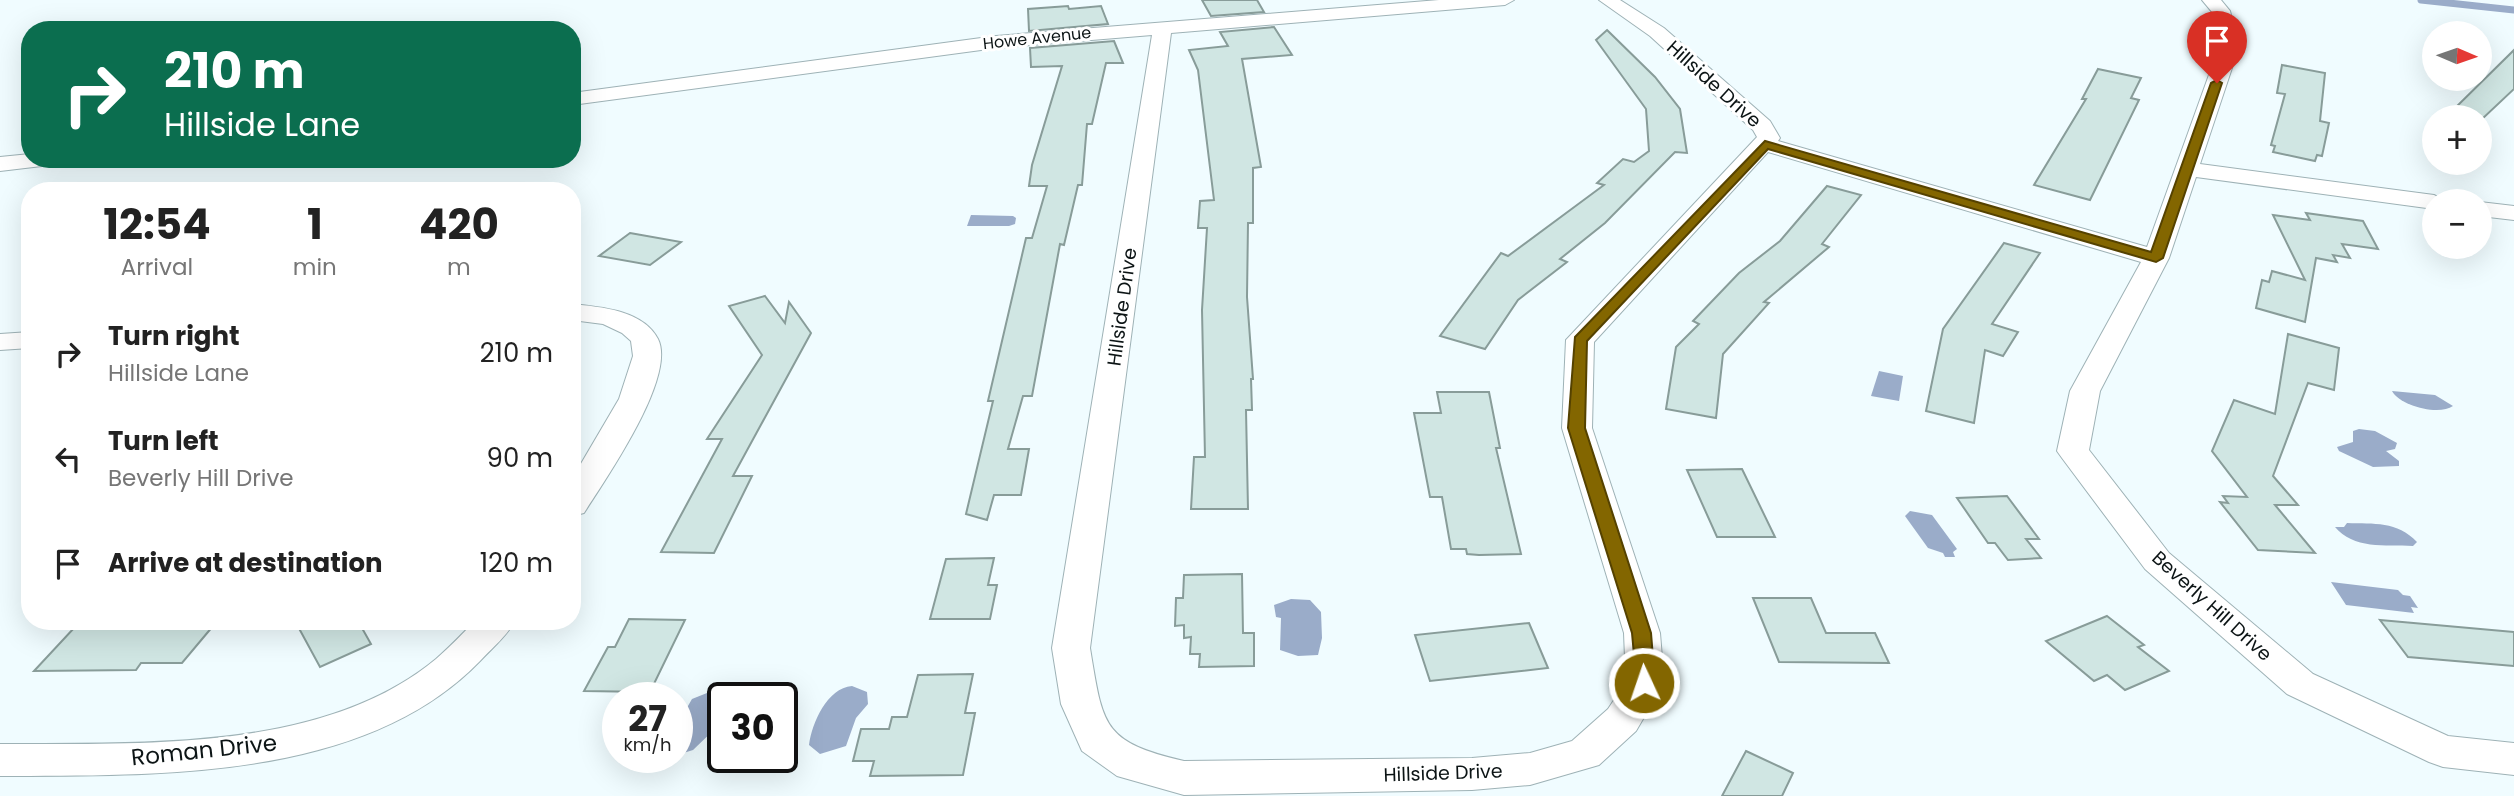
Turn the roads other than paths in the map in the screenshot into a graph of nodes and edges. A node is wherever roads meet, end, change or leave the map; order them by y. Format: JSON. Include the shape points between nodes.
{"nodes":[{"id":1,"x":1505,"y":0,"type":"edge"},
{"id":2,"x":1608,"y":0,"type":"edge"},
{"id":3,"x":2211,"y":0,"type":"edge"},
{"id":4,"x":1163,"y":26,"type":"junction"},
{"id":5,"x":581,"y":98,"type":"edge"},
{"id":6,"x":1765,"y":144,"type":"junction"},
{"id":7,"x":21,"y":162,"type":"edge"},
{"id":8,"x":0,"y":164,"type":"edge"},
{"id":9,"x":2188,"y":169,"type":"junction"},
{"id":10,"x":2422,"y":200,"type":"edge"},
{"id":11,"x":2492,"y":210,"type":"edge"},
{"id":12,"x":2514,"y":213,"type":"edge"},
{"id":13,"x":2156,"y":258,"type":"junction"},
{"id":14,"x":581,"y":314,"type":"edge"},
{"id":15,"x":21,"y":341,"type":"edge"},
{"id":16,"x":0,"y":342,"type":"edge"},
{"id":17,"x":581,"y":490,"type":"edge"},
{"id":18,"x":489,"y":630,"type":"edge"},
{"id":19,"x":2514,"y":759,"type":"edge"},
{"id":20,"x":0,"y":760,"type":"edge"}],
"edges":[{"from":1,"to":4,"type":"street","name":"Howe Avenue"},
{"from":2,"to":6,"type":"street","name":"Hillside Drive","via":[[1657,32],[1762,126],[1769,138]]},
{"from":3,"to":9,"type":"street","name":"Beverly Hill Drive","via":[[2221,10],[2229,47]]},
{"from":4,"to":5,"type":"street","name":"Howe Avenue","via":[[974,44]]},
{"from":4,"to":6,"type":"street","name":"Hillside Drive","via":[[1071,648],[1080,704],[1097,740],[1130,765],[1184,778],[1436,775],[1530,769],[1584,754],[1622,720],[1644,683],[1642,633],[1577,428],[1580,340]]},
{"from":6,"to":13,"type":"street"},
{"from":7,"to":8,"type":"street"},
{"from":9,"to":10,"type":"street"},
{"from":9,"to":13,"type":"street","name":"Beverly Hill Drive"},
{"from":11,"to":12,"type":"street"},
{"from":13,"to":19,"type":"street","name":"Beverly Hill Drive","via":[[2085,391],[2073,451],[2077,457],[2157,561],[2300,684],[2443,751]]},
{"from":14,"to":17,"type":"street","via":[[631,327],[645,340],[649,357],[633,402]]},
{"from":15,"to":16,"type":"street"},
{"from":18,"to":20,"type":"street","name":"Roman Drive","via":[[466,655],[424,686],[356,720],[298,740],[237,752],[144,759]]}]}
